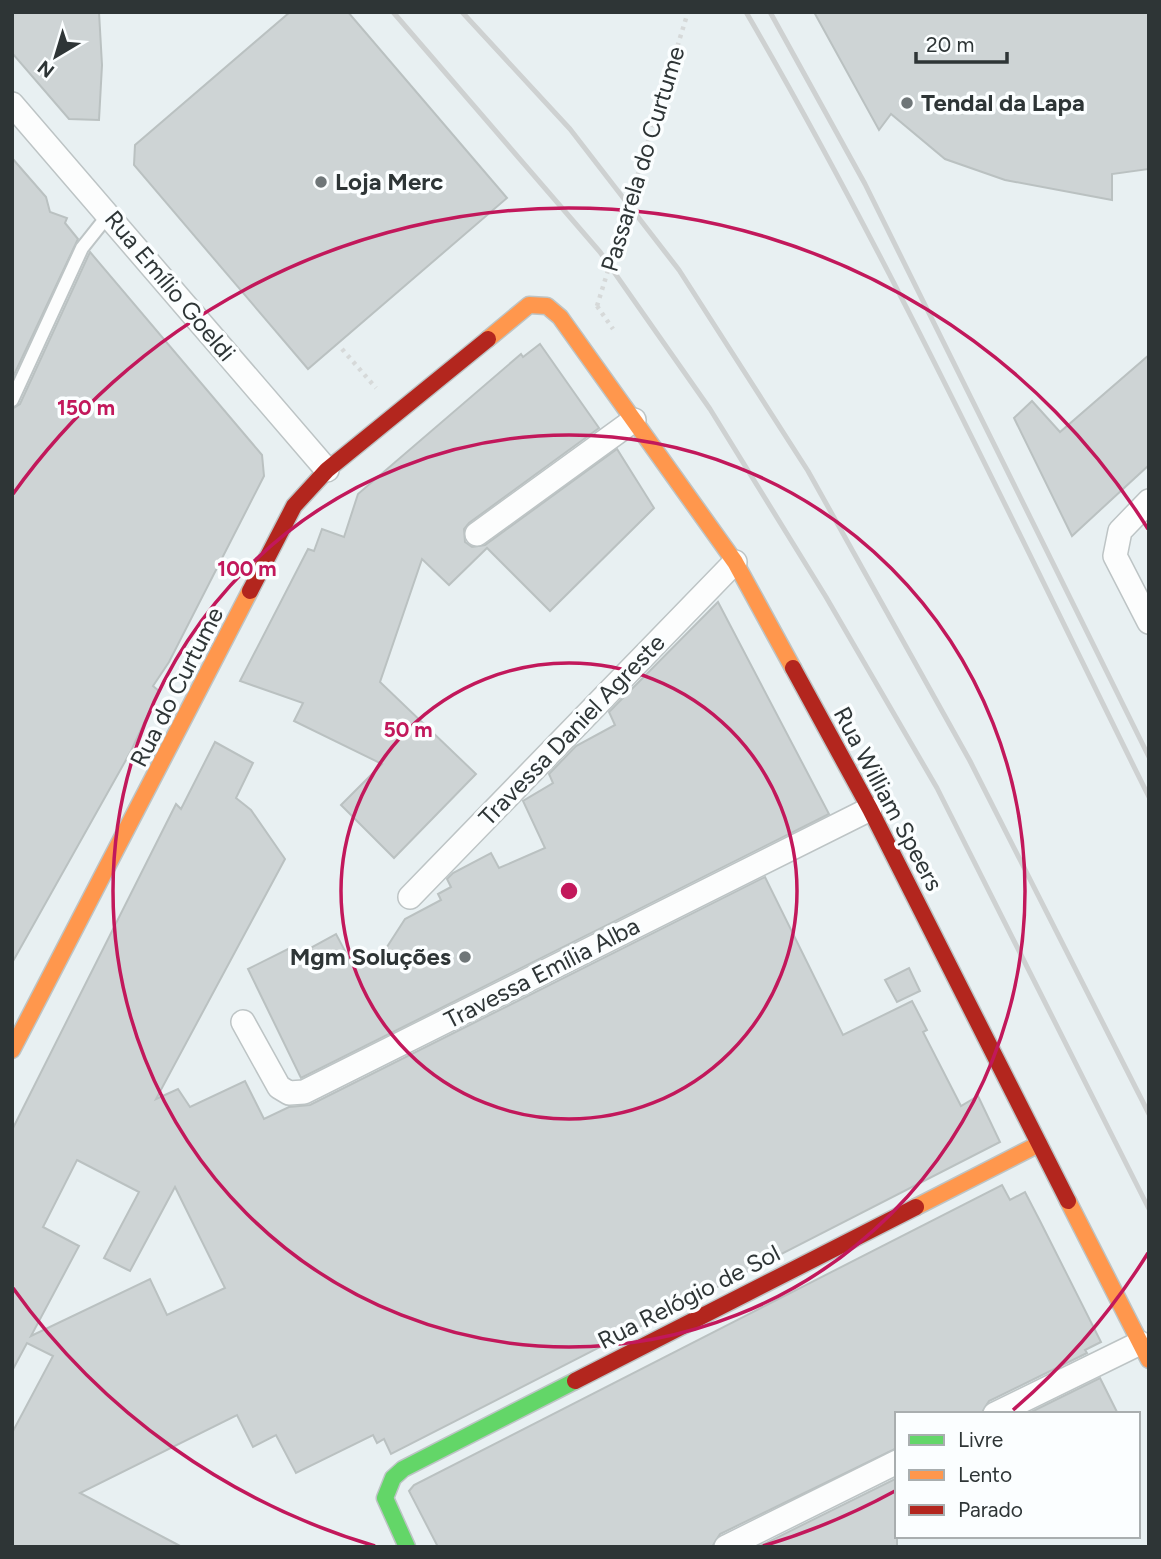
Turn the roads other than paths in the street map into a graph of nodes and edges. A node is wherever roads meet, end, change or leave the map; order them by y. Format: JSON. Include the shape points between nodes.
{"nodes":[{"id":1,"x":12,"y":104,"type":"edge"},
{"id":2,"x":109,"y":215,"type":"junction"},
{"id":3,"x":529,"y":305,"type":"joint"},
{"id":4,"x":12,"y":400,"type":"edge"},
{"id":5,"x":634,"y":420,"type":"junction"},
{"id":6,"x":327,"y":470,"type":"junction"},
{"id":7,"x":1149,"y":501,"type":"edge"},
{"id":8,"x":477,"y":534,"type":"dead end"},
{"id":9,"x":735,"y":562,"type":"junction"},
{"id":10,"x":1149,"y":622,"type":"edge"},
{"id":11,"x":870,"y":809,"type":"junction"},
{"id":12,"x":410,"y":897,"type":"dead end"},
{"id":13,"x":243,"y":1022,"type":"dead end"},
{"id":14,"x":12,"y":1050,"type":"edge"},
{"id":15,"x":1039,"y":1144,"type":"junction"},
{"id":16,"x":1144,"y":1352,"type":"edge"},
{"id":17,"x":1000,"y":1412,"type":"edge"},
{"id":18,"x":895,"y":1463,"type":"edge"},
{"id":19,"x":407,"y":1547,"type":"edge"},
{"id":20,"x":726,"y":1547,"type":"edge"}],
"edges":[{"from":1,"to":2,"type":"street","name":"Rua Emílio Goeldi"},
{"from":2,"to":4,"type":"lane","via":[[82,248]]},
{"from":2,"to":6,"type":"street","name":"Rua Emílio Goeldi"},
{"from":3,"to":5,"type":"street","name":"Rua William Speers","via":[[547,305],[563,320]]},
{"from":3,"to":6,"type":"street","name":"Rua do Curtume"},
{"from":5,"to":8,"type":"street"},
{"from":5,"to":9,"type":"street","name":"Rua William Speers"},
{"from":6,"to":14,"type":"street","name":"Rua do Curtume","via":[[294,506]]},
{"from":7,"to":10,"type":"street","via":[[1120,531],[1115,556]]},
{"from":9,"to":11,"type":"street","name":"Rua William Speers"},
{"from":9,"to":12,"type":"street","name":"Travessa Daniel Agreste"},
{"from":11,"to":13,"type":"street","name":"Travessa Emília Alba","via":[[304,1092],[289,1093],[279,1087]]},
{"from":11,"to":15,"type":"street","name":"Rua William Speers"},
{"from":15,"to":16,"type":"street","name":"Rua William Speers"},
{"from":15,"to":19,"type":"street","name":"Rua Relógio de Sol","via":[[403,1469],[386,1490],[388,1511]]},
{"from":16,"to":17,"type":"street"},
{"from":18,"to":20,"type":"street"}]}
